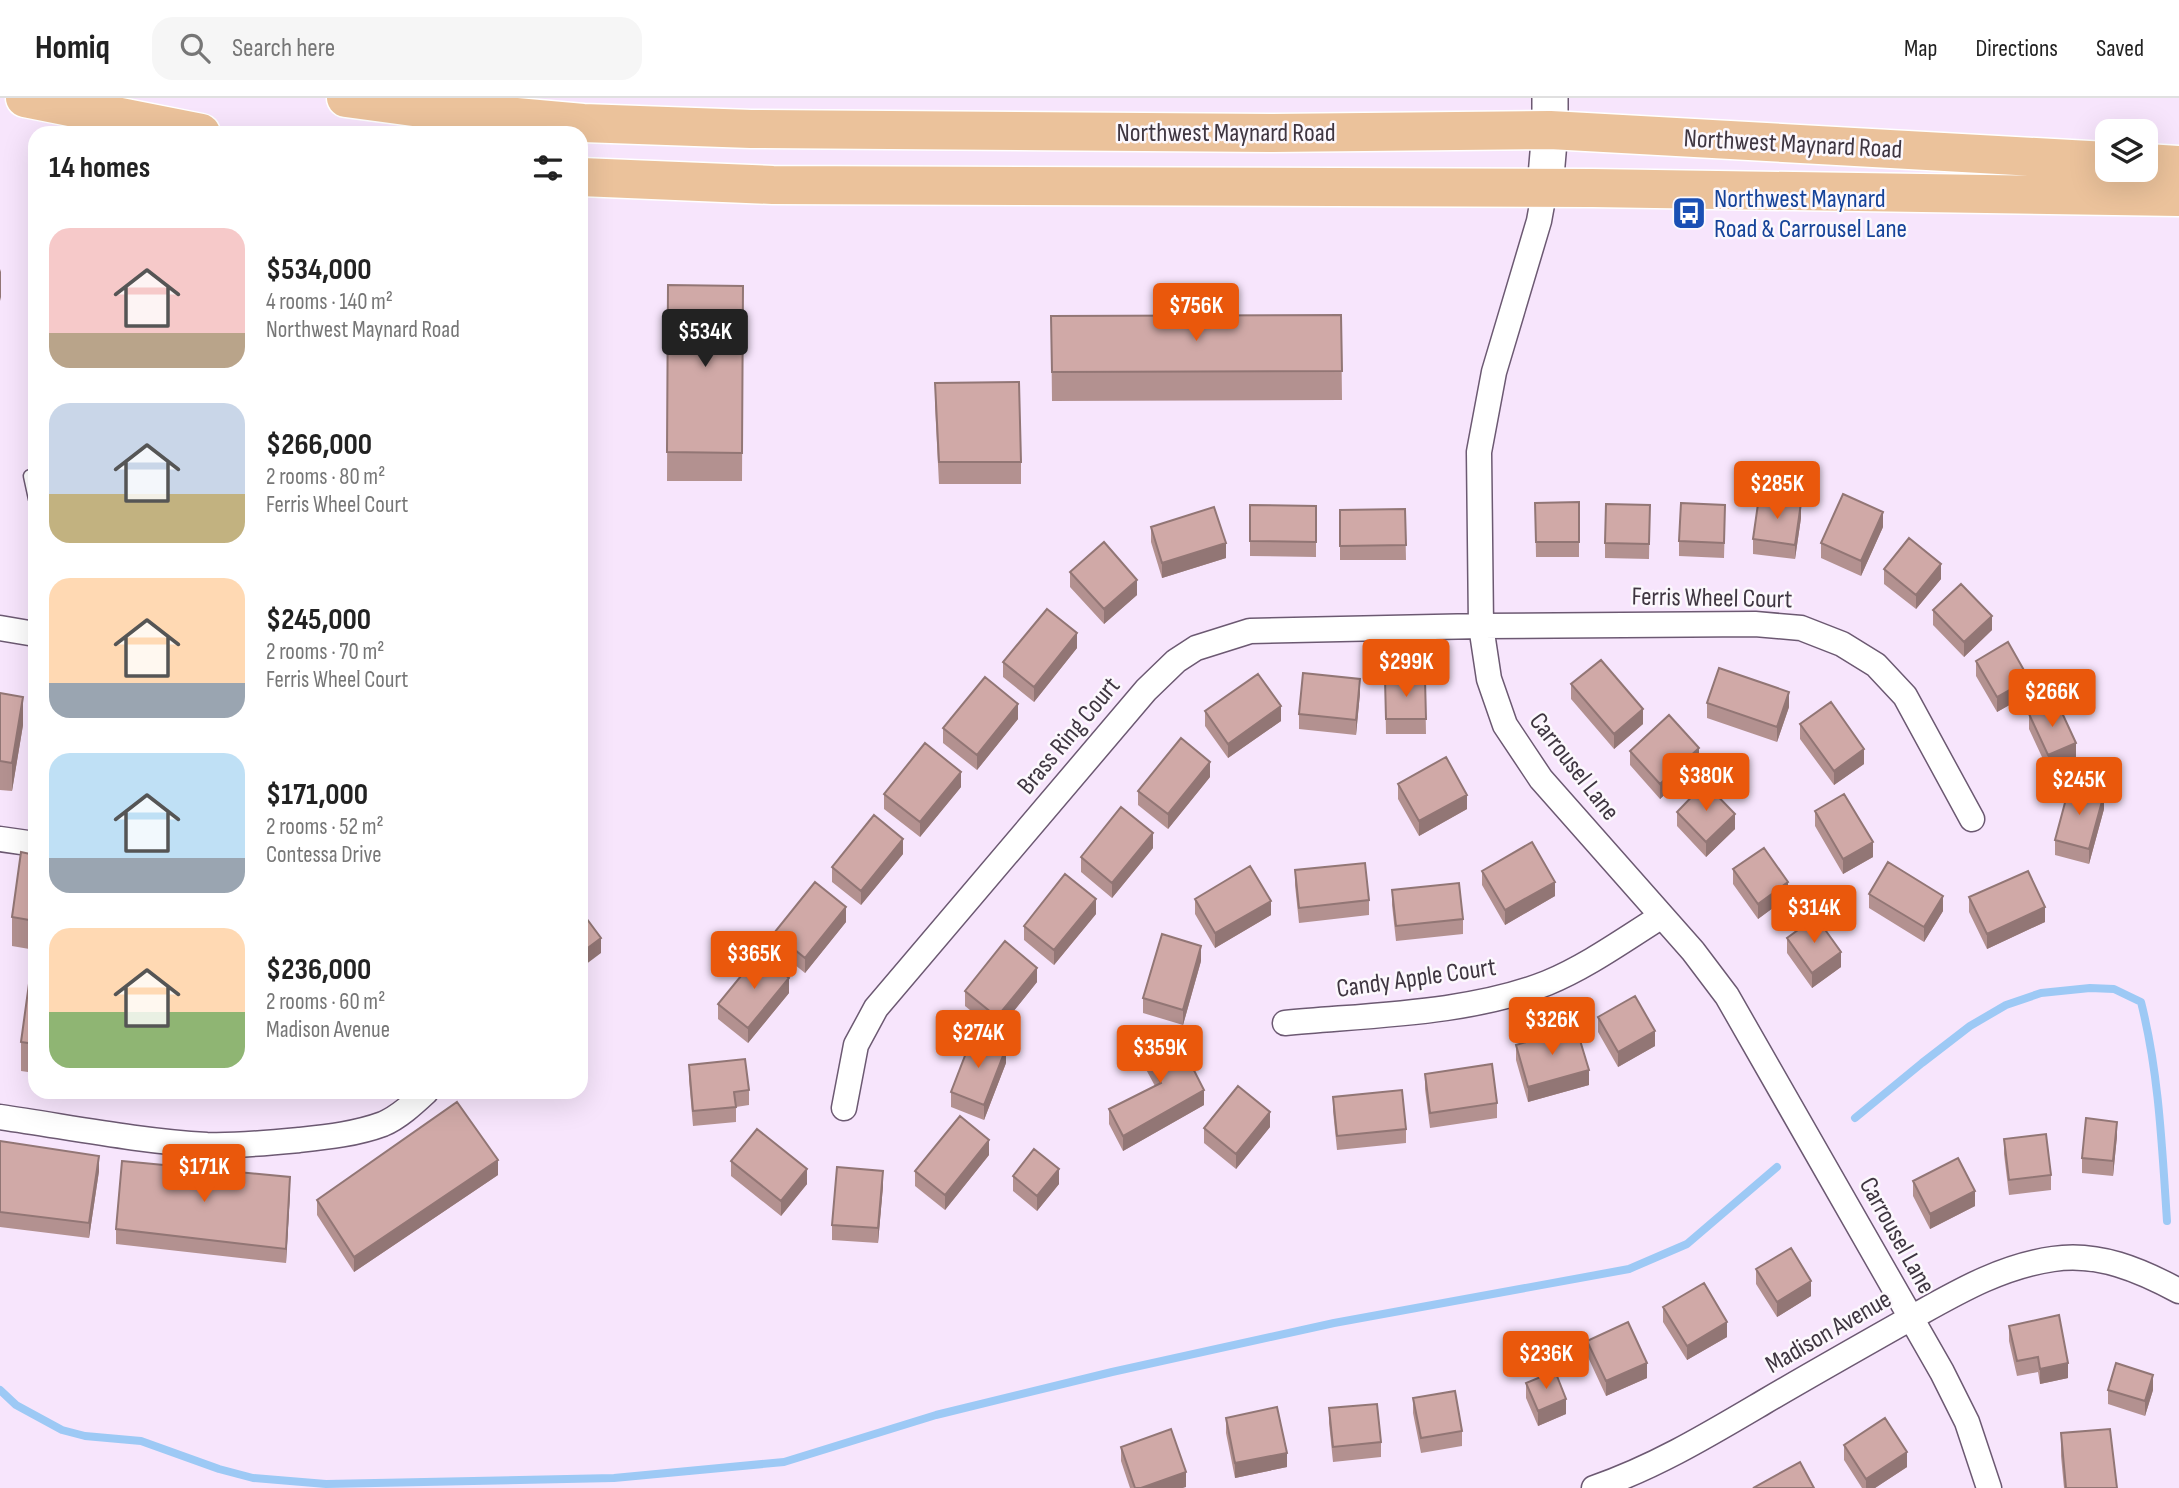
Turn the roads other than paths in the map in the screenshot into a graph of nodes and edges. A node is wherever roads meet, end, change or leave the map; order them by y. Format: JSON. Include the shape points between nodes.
{"nodes":[{"id":1,"x":25,"y":98,"type":"edge"},
{"id":2,"x":346,"y":98,"type":"edge"},
{"id":3,"x":1550,"y":114,"type":"edge"},
{"id":4,"x":522,"y":125,"type":"edge"},
{"id":5,"x":166,"y":126,"type":"edge"},
{"id":6,"x":568,"y":126,"type":"edge"},
{"id":7,"x":588,"y":126,"type":"edge"},
{"id":8,"x":2095,"y":160,"type":"edge"},
{"id":9,"x":2158,"y":164,"type":"edge"},
{"id":10,"x":2179,"y":165,"type":"edge"},
{"id":11,"x":588,"y":177,"type":"edge"},
{"id":12,"x":1545,"y":188,"type":"junction"},
{"id":13,"x":2179,"y":197,"type":"edge"},
{"id":14,"x":1481,"y":626,"type":"junction"},
{"id":15,"x":0,"y":628,"type":"edge"},
{"id":16,"x":28,"y":633,"type":"edge"},
{"id":17,"x":1972,"y":819,"type":"dead end"},
{"id":18,"x":0,"y":839,"type":"edge"},
{"id":19,"x":28,"y":843,"type":"edge"},
{"id":20,"x":1662,"y":916,"type":"junction"},
{"id":21,"x":1284,"y":1023,"type":"dead end"},
{"id":22,"x":418,"y":1099,"type":"edge"},
{"id":23,"x":844,"y":1108,"type":"dead end"},
{"id":24,"x":0,"y":1117,"type":"edge"},
{"id":25,"x":2179,"y":1292,"type":"edge"},
{"id":26,"x":1911,"y":1319,"type":"junction"},
{"id":27,"x":1594,"y":1488,"type":"edge"},
{"id":28,"x":1989,"y":1488,"type":"edge"}],
"edges":[{"from":1,"to":5,"type":"main road"},
{"from":2,"to":4,"type":"main road","name":"Northwest Maynard Road"},
{"from":3,"to":7,"type":"main road","name":"Northwest Maynard Road","via":[[1258,132]]},
{"from":3,"to":8,"type":"main road","name":"Northwest Maynard Road"},
{"from":3,"to":12,"type":"street"},
{"from":4,"to":6,"type":"main road","name":"Northwest Maynard Road"},
{"from":9,"to":10,"type":"main road"},
{"from":11,"to":12,"type":"main road","name":"Northwest Maynard Road","via":[[786,185]]},
{"from":12,"to":13,"type":"main road","name":"Northwest Maynard Road"},
{"from":12,"to":14,"type":"street","name":"Carrousel Lane","via":[[1494,372],[1479,453]]},
{"from":14,"to":17,"type":"street","name":"Ferris Wheel Court","via":[[1755,624],[1801,628],[1842,644],[1877,666],[1905,696]]},
{"from":14,"to":20,"type":"street","name":"Carrousel Lane","via":[[1489,679],[1505,725],[1541,779]]},
{"from":14,"to":23,"type":"street","name":"Brass Ring Court","via":[[1250,631],[1196,648],[1176,661],[1146,690],[876,1008],[856,1045]]},
{"from":15,"to":16,"type":"street"},
{"from":18,"to":19,"type":"street"},
{"from":20,"to":21,"type":"street","name":"Candy Apple Court","via":[[1588,962],[1505,997]]},
{"from":20,"to":26,"type":"street","name":"Carrousel Lane","via":[[1727,996]]},
{"from":22,"to":24,"type":"street","via":[[385,1123],[358,1131],[255,1144],[160,1140]]},
{"from":25,"to":26,"type":"street","name":"Madison Avenue","via":[[2116,1263],[2055,1259],[2001,1271]]},
{"from":26,"to":27,"type":"street","name":"Madison Avenue","via":[[1704,1439]]},
{"from":26,"to":28,"type":"street","name":"Carrousel Lane","via":[[1967,1422]]}]}
